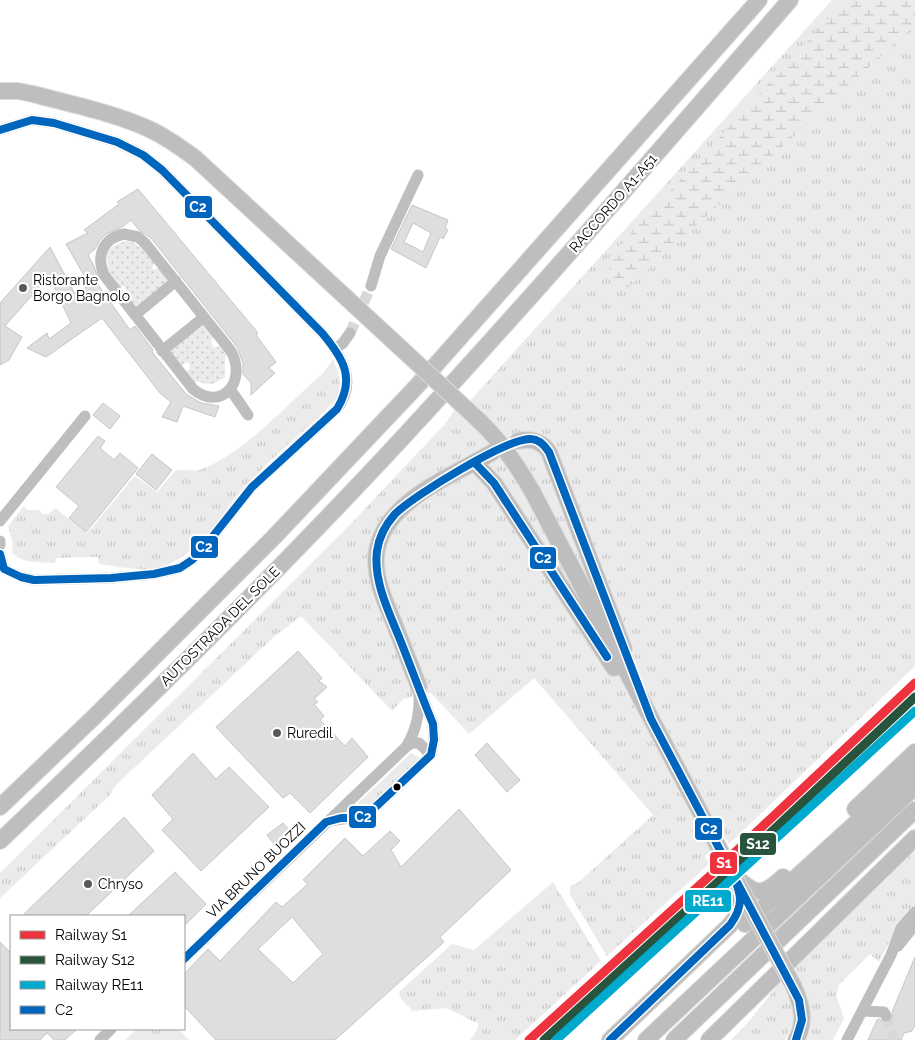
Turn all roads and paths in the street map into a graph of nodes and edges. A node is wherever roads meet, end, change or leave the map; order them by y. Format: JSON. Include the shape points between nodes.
{"nodes":[{"id":1,"x":759,"y":0,"type":"edge"},
{"id":2,"x":790,"y":0,"type":"edge"},
{"id":3,"x":0,"y":80,"type":"edge"},
{"id":4,"x":0,"y":91,"type":"edge"},
{"id":5,"x":33,"y":94,"type":"junction"},
{"id":6,"x":0,"y":130,"type":"edge"},
{"id":7,"x":418,"y":176,"type":"dead end"},
{"id":8,"x":176,"y":281,"type":"junction"},
{"id":9,"x":371,"y":286,"type":"tunnel mouth"},
{"id":10,"x":135,"y":316,"type":"junction"},
{"id":11,"x":204,"y":317,"type":"junction"},
{"id":12,"x":350,"y":333,"type":"tunnel mouth"},
{"id":13,"x":335,"y":349,"type":"junction"},
{"id":14,"x":162,"y":351,"type":"junction"},
{"id":15,"x":417,"y":386,"type":"joint"},
{"id":16,"x":230,"y":390,"type":"junction"},
{"id":17,"x":433,"y":405,"type":"joint"},
{"id":18,"x":248,"y":415,"type":"dead end"},
{"id":19,"x":85,"y":416,"type":"dead end"},
{"id":20,"x":518,"y":441,"type":"dead end"},
{"id":21,"x":493,"y":452,"type":"dead end"},
{"id":22,"x":475,"y":463,"type":"junction"},
{"id":23,"x":0,"y":521,"type":"edge"},
{"id":24,"x":0,"y":554,"type":"edge"},
{"id":25,"x":2,"y":568,"type":"edge"},
{"id":26,"x":419,"y":687,"type":"junction"},
{"id":27,"x":651,"y":719,"type":"junction"},
{"id":28,"x":406,"y":747,"type":"junction"},
{"id":29,"x":915,"y":752,"type":"edge"},
{"id":30,"x":431,"y":755,"type":"junction"},
{"id":31,"x":915,"y":769,"type":"edge"},
{"id":32,"x":915,"y":787,"type":"edge"},
{"id":33,"x":351,"y":798,"type":"junction"},
{"id":34,"x":0,"y":807,"type":"edge"},
{"id":35,"x":915,"y":810,"type":"edge"},
{"id":36,"x":357,"y":817,"type":"junction"},
{"id":37,"x":326,"y":822,"type":"junction"},
{"id":38,"x":915,"y":838,"type":"edge"},
{"id":39,"x":0,"y":841,"type":"edge"},
{"id":40,"x":732,"y":873,"type":"junction"},
{"id":41,"x":915,"y":912,"type":"edge"},
{"id":42,"x":915,"y":925,"type":"edge"},
{"id":43,"x":891,"y":955,"type":"junction"},
{"id":44,"x":185,"y":958,"type":"edge"},
{"id":45,"x":862,"y":1011,"type":"junction"},
{"id":46,"x":886,"y":1016,"type":"dead end"},
{"id":47,"x":110,"y":1030,"type":"edge"},
{"id":48,"x":100,"y":1040,"type":"edge"},
{"id":49,"x":610,"y":1040,"type":"edge"},
{"id":50,"x":625,"y":1040,"type":"edge"},
{"id":51,"x":646,"y":1040,"type":"edge"},
{"id":52,"x":674,"y":1040,"type":"edge"},
{"id":53,"x":708,"y":1040,"type":"edge"},
{"id":54,"x":796,"y":1040,"type":"edge"},
{"id":55,"x":847,"y":1040,"type":"edge"}],
"edges":[{"from":1,"to":15,"type":"highway","name":"RACCORDO A1-A51"},
{"from":2,"to":17,"type":"highway","name":"RACCORDO A1-A51"},
{"from":3,"to":5,"type":"highway"},
{"from":4,"to":5,"type":"highway"},
{"from":5,"to":27,"type":"highway","bridge":true,"via":[[127,120],[179,146],[486,427],[505,448],[522,475]]},
{"from":6,"to":13,"type":"street","via":[[25,121],[42,121],[117,142],[143,155],[162,170]]},
{"from":7,"to":9,"type":"street","via":[[380,256]]},
{"from":8,"to":10,"type":"street"},
{"from":8,"to":10,"type":"street","via":[[138,237],[124,234],[110,239],[100,255],[102,269]]},
{"from":8,"to":11,"type":"street"},
{"from":10,"to":14,"type":"street"},
{"from":11,"to":14,"type":"street"},
{"from":11,"to":16,"type":"street","via":[[234,356],[238,374]]},
{"from":12,"to":13,"type":"street"},
{"from":13,"to":25,"type":"street","via":[[347,376],[347,392],[341,404],[252,487],[202,550],[180,568],[111,578],[34,580]]},
{"from":14,"to":16,"type":"street","via":[[201,395],[219,396]]},
{"from":15,"to":34,"type":"highway","name":"AUTOSTRADA DEL SOLE","via":[[267,544]]},
{"from":16,"to":18,"type":"street"},
{"from":17,"to":39,"type":"highway","name":"AUTOSTRADA DEL SOLE","via":[[290,556]]},
{"from":19,"to":23,"type":"street"},
{"from":20,"to":27,"type":"highway","via":[[538,441],[549,452]]},
{"from":21,"to":22,"type":"highway"},
{"from":22,"to":26,"type":"highway","via":[[429,488],[403,507],[389,522],[378,547],[378,579]]},
{"from":22,"to":27,"type":"highway","via":[[494,483],[621,679]]},
{"from":24,"to":25,"type":"street"},
{"from":26,"to":28,"type":"street","name":"VIA BRUNO BUOZZI","via":[[420,708]]},
{"from":26,"to":30,"type":"street","via":[[433,724]]},
{"from":27,"to":40,"type":"highway"},
{"from":28,"to":30,"type":"street","via":[[419,743]]},
{"from":28,"to":33,"type":"street","name":"VIA BRUNO BUOZZI"},
{"from":29,"to":40,"type":"highway","bridge":true,"via":[[773,886],[753,891]]},
{"from":30,"to":36,"type":"street","name":"VIA BRUNO BUOZZI","via":[[368,814]]},
{"from":31,"to":50,"type":"highway","via":[[736,932]]},
{"from":32,"to":51,"type":"highway"},
{"from":33,"to":36,"type":"street","via":[[349,810]]},
{"from":33,"to":37,"type":"street","name":"VIA BRUNO BUOZZI"},
{"from":35,"to":52,"type":"highway"},
{"from":36,"to":37,"type":"street","name":"VIA BRUNO BUOZZI"},
{"from":37,"to":44,"type":"street","name":"VIA BRUNO BUOZZI"},
{"from":38,"to":53,"type":"highway"},
{"from":40,"to":49,"type":"highway","bridge":true,"via":[[741,897],[738,915]]},
{"from":40,"to":54,"type":"highway","bridge":true,"via":[[799,1000],[802,1021]]},
{"from":41,"to":43,"type":"street","via":[[901,928]]},
{"from":42,"to":43,"type":"street"},
{"from":43,"to":45,"type":"street"},
{"from":45,"to":46,"type":"street","via":[[884,1012]]},
{"from":45,"to":55,"type":"street"},
{"from":47,"to":48,"type":"street"}]}
